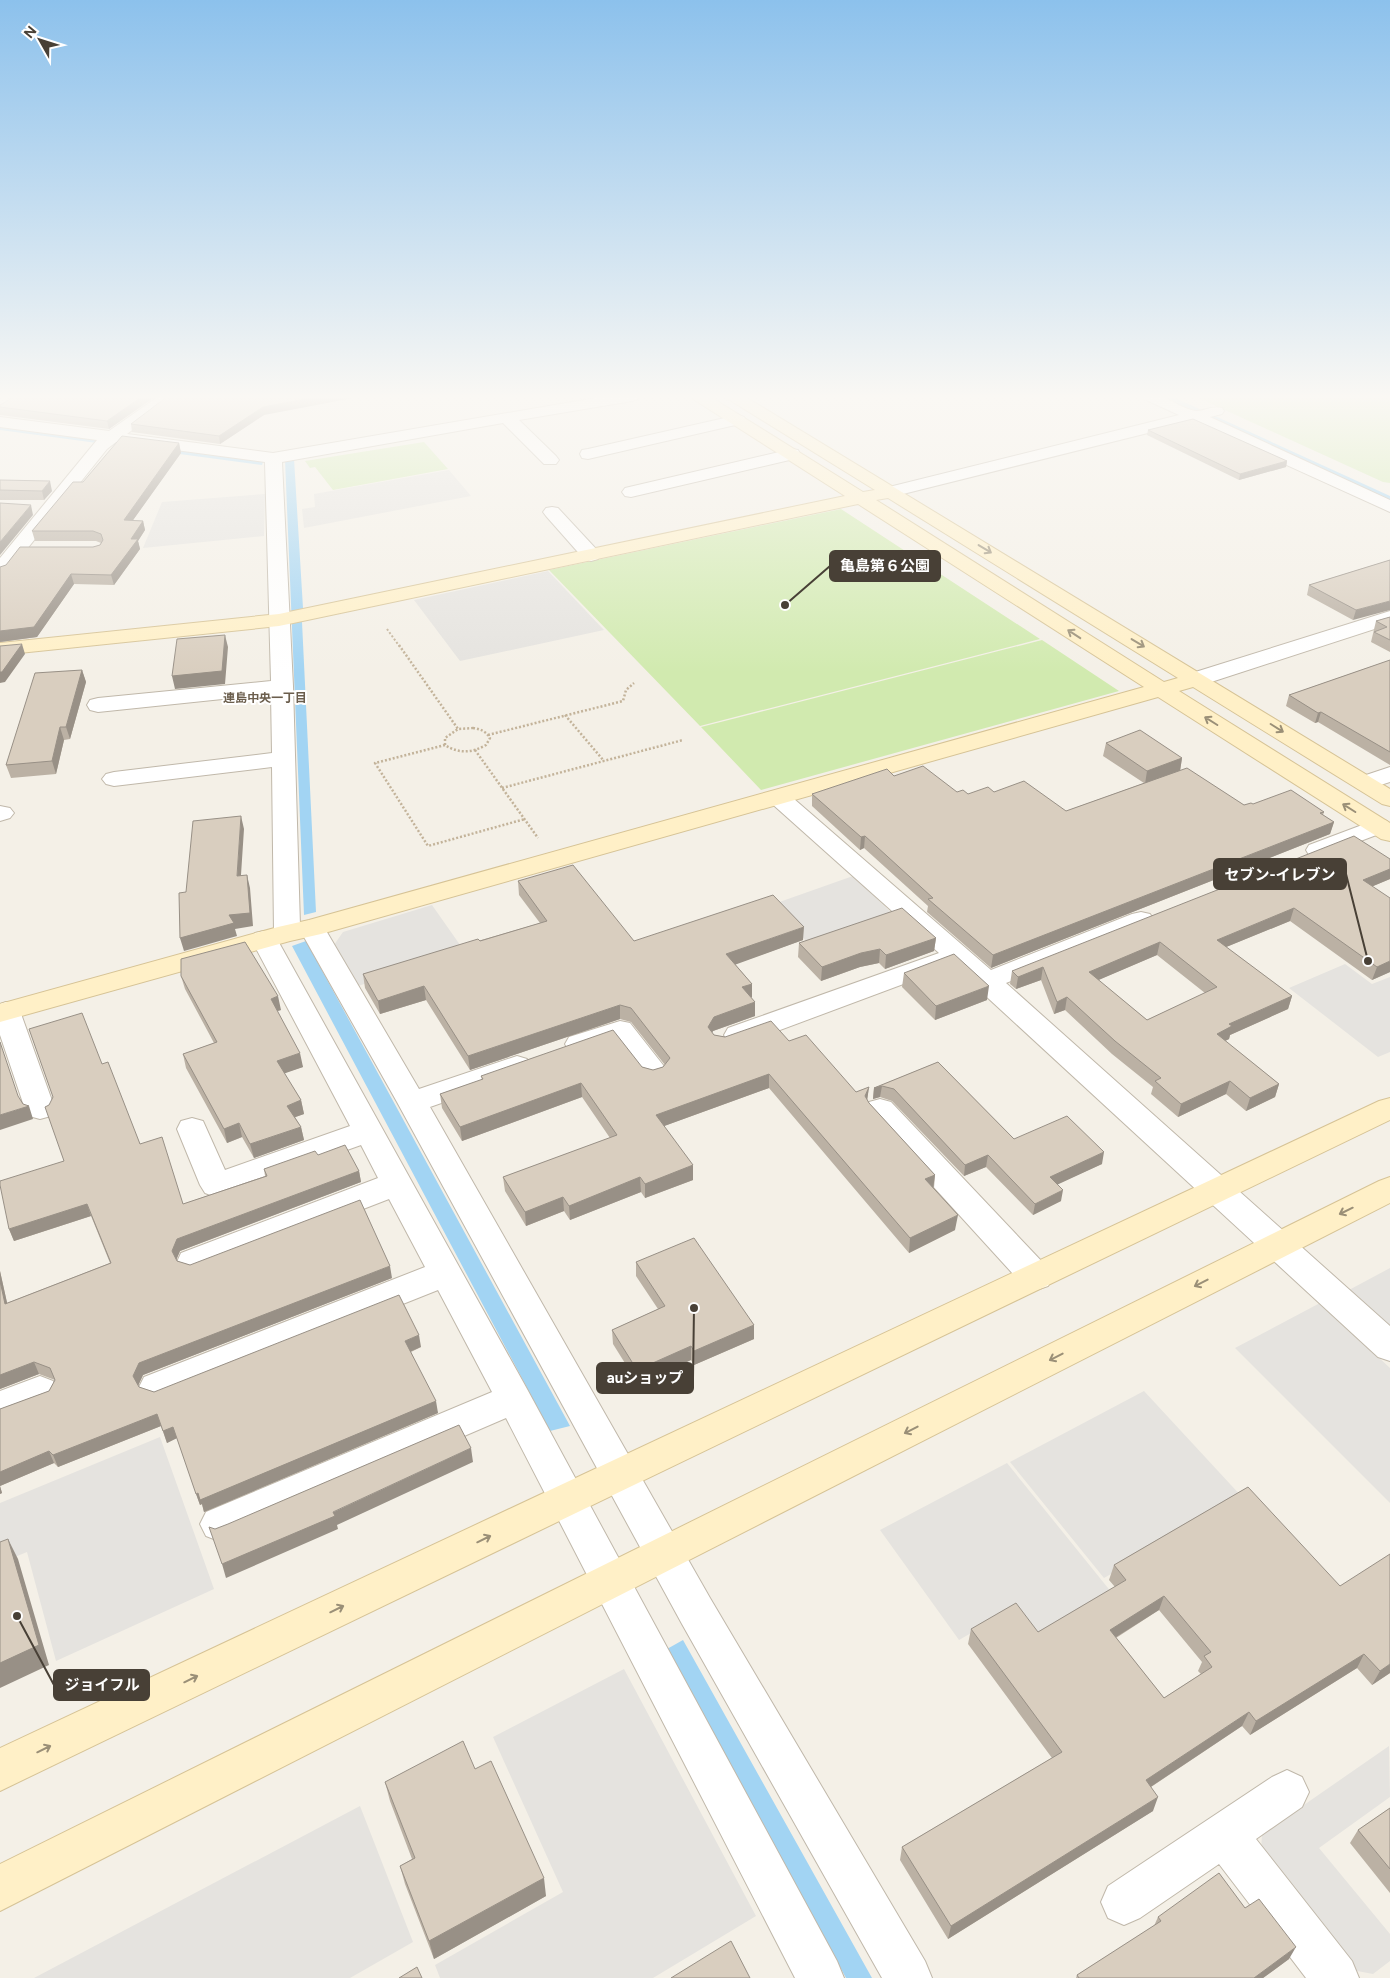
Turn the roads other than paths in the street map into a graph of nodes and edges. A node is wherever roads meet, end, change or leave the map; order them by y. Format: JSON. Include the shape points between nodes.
{"nodes":[{"id":1,"x":66,"y":488,"type":"edge"},
{"id":2,"x":274,"y":488,"type":"edge"},
{"id":3,"x":647,"y":488,"type":"edge"},
{"id":4,"x":847,"y":488,"type":"edge"},
{"id":5,"x":885,"y":488,"type":"edge"},
{"id":6,"x":906,"y":488,"type":"edge"},
{"id":7,"x":1367,"y":488,"type":"edge"},
{"id":8,"x":631,"y":492,"type":"dead end"},
{"id":9,"x":891,"y":492,"type":"junction"},
{"id":10,"x":1384,"y":496,"type":"edge"},
{"id":11,"x":862,"y":498,"type":"junction"},
{"id":12,"x":25,"y":507,"type":"edge"},
{"id":13,"x":50,"y":508,"type":"junction"},
{"id":14,"x":552,"y":512,"type":"dead end"},
{"id":15,"x":17,"y":549,"type":"junction"},
{"id":16,"x":37,"y":549,"type":"edge"},
{"id":17,"x":591,"y":555,"type":"junction"},
{"id":18,"x":0,"y":570,"type":"edge"},
{"id":19,"x":280,"y":620,"type":"junction"},
{"id":20,"x":1387,"y":620,"type":"edge"},
{"id":21,"x":0,"y":648,"type":"edge"},
{"id":22,"x":1197,"y":679,"type":"junction"},
{"id":23,"x":282,"y":686,"type":"junction"},
{"id":24,"x":1161,"y":690,"type":"junction"},
{"id":25,"x":98,"y":705,"type":"dead end"},
{"id":26,"x":283,"y":760,"type":"junction"},
{"id":27,"x":1390,"y":774,"type":"edge"},
{"id":28,"x":114,"y":780,"type":"dead end"},
{"id":29,"x":1365,"y":783,"type":"junction"},
{"id":30,"x":778,"y":797,"type":"junction"},
{"id":31,"x":1390,"y":798,"type":"edge"},
{"id":32,"x":1384,"y":830,"type":"edge"},
{"id":33,"x":1298,"y":858,"type":"edge"},
{"id":34,"x":1161,"y":912,"type":"edge"},
{"id":35,"x":288,"y":933,"type":"junction"},
{"id":36,"x":957,"y":955,"type":"junction"},
{"id":37,"x":987,"y":981,"type":"junction"},
{"id":38,"x":3,"y":1012,"type":"edge"},
{"id":39,"x":724,"y":1040,"type":"edge"},
{"id":40,"x":653,"y":1072,"type":"edge"},
{"id":41,"x":412,"y":1102,"type":"junction"},
{"id":42,"x":1390,"y":1108,"type":"edge"},
{"id":43,"x":40,"y":1109,"type":"dead end"},
{"id":44,"x":880,"y":1110,"type":"dead end"},
{"id":45,"x":192,"y":1129,"type":"dead end"},
{"id":46,"x":368,"y":1131,"type":"junction"},
{"id":47,"x":397,"y":1183,"type":"junction"},
{"id":48,"x":1390,"y":1189,"type":"edge"},
{"id":49,"x":1217,"y":1191,"type":"junction"},
{"id":50,"x":1277,"y":1245,"type":"junction"},
{"id":51,"x":193,"y":1262,"type":"edge"},
{"id":52,"x":445,"y":1273,"type":"junction"},
{"id":53,"x":1036,"y":1277,"type":"junction"},
{"id":54,"x":1390,"y":1347,"type":"edge"},
{"id":55,"x":157,"y":1387,"type":"dead end"},
{"id":56,"x":40,"y":1391,"type":"dead end"},
{"id":57,"x":514,"y":1399,"type":"junction"},
{"id":58,"x":0,"y":1407,"type":"edge"},
{"id":59,"x":619,"y":1474,"type":"junction"},
{"id":60,"x":567,"y":1500,"type":"junction"},
{"id":61,"x":219,"y":1524,"type":"dead end"},
{"id":62,"x":664,"y":1554,"type":"junction"},
{"id":63,"x":609,"y":1582,"type":"junction"},
{"id":64,"x":0,"y":1770,"type":"edge"},
{"id":65,"x":1287,"y":1792,"type":"dead end"},
{"id":66,"x":1224,"y":1834,"type":"junction"},
{"id":67,"x":0,"y":1888,"type":"edge"},
{"id":68,"x":1124,"y":1902,"type":"dead end"},
{"id":69,"x":820,"y":1978,"type":"edge"},
{"id":70,"x":908,"y":1978,"type":"edge"},
{"id":71,"x":1335,"y":1978,"type":"edge"}],
"edges":[{"from":1,"to":13,"type":"street"},
{"from":2,"to":19,"type":"street"},
{"from":3,"to":8,"type":"street"},
{"from":4,"to":11,"type":"street"},
{"from":5,"to":9,"type":"street"},
{"from":6,"to":9,"type":"street"},
{"from":7,"to":10,"type":"street"},
{"from":9,"to":11,"type":"street"},
{"from":9,"to":22,"type":"street","one_way":true},
{"from":11,"to":17,"type":"street"},
{"from":24,"to":11,"type":"street","one_way":true},
{"from":12,"to":13,"type":"street"},
{"from":13,"to":15,"type":"street"},
{"from":14,"to":17,"type":"street"},
{"from":15,"to":16,"type":"street"},
{"from":15,"to":18,"type":"street"},
{"from":17,"to":19,"type":"street"},
{"from":19,"to":21,"type":"street"},
{"from":19,"to":23,"type":"street"},
{"from":20,"to":22,"type":"street"},
{"from":22,"to":24,"type":"street"},
{"from":22,"to":29,"type":"street","one_way":true},
{"from":23,"to":25,"type":"street"},
{"from":23,"to":26,"type":"street"},
{"from":24,"to":30,"type":"street"},
{"from":32,"to":24,"type":"street","one_way":true},
{"from":26,"to":28,"type":"street"},
{"from":26,"to":35,"type":"street"},
{"from":27,"to":29,"type":"street"},
{"from":29,"to":31,"type":"street"},
{"from":30,"to":35,"type":"street"},
{"from":30,"to":36,"type":"street"},
{"from":32,"to":33,"type":"street"},
{"from":34,"to":37,"type":"street"},
{"from":35,"to":38,"type":"street"},
{"from":35,"to":41,"type":"street"},
{"from":35,"to":46,"type":"street"},
{"from":36,"to":37,"type":"street"},
{"from":36,"to":39,"type":"street"},
{"from":37,"to":49,"type":"street"},
{"from":38,"to":43,"type":"street"},
{"from":40,"to":41,"type":"street","via":[[620,1030]]},
{"from":41,"to":59,"type":"street"},
{"from":42,"to":49,"type":"street"},
{"from":44,"to":53,"type":"street"},
{"from":45,"to":46,"type":"street","via":[[216,1185]]},
{"from":46,"to":47,"type":"street"},
{"from":47,"to":51,"type":"street"},
{"from":47,"to":52,"type":"street"},
{"from":48,"to":50,"type":"street","one_way":true},
{"from":49,"to":50,"type":"street"},
{"from":49,"to":53,"type":"street"},
{"from":50,"to":54,"type":"street"},
{"from":50,"to":62,"type":"street","one_way":true},
{"from":52,"to":55,"type":"street"},
{"from":52,"to":57,"type":"street"},
{"from":53,"to":59,"type":"street"},
{"from":56,"to":58,"type":"street"},
{"from":57,"to":60,"type":"street"},
{"from":57,"to":61,"type":"street"},
{"from":59,"to":60,"type":"street"},
{"from":59,"to":62,"type":"street"},
{"from":60,"to":63,"type":"street"},
{"from":64,"to":60,"type":"street","one_way":true},
{"from":62,"to":63,"type":"street"},
{"from":62,"to":70,"type":"street"},
{"from":63,"to":67,"type":"street"},
{"from":63,"to":69,"type":"street"},
{"from":65,"to":66,"type":"street"},
{"from":66,"to":68,"type":"street"},
{"from":66,"to":71,"type":"street"}]}
